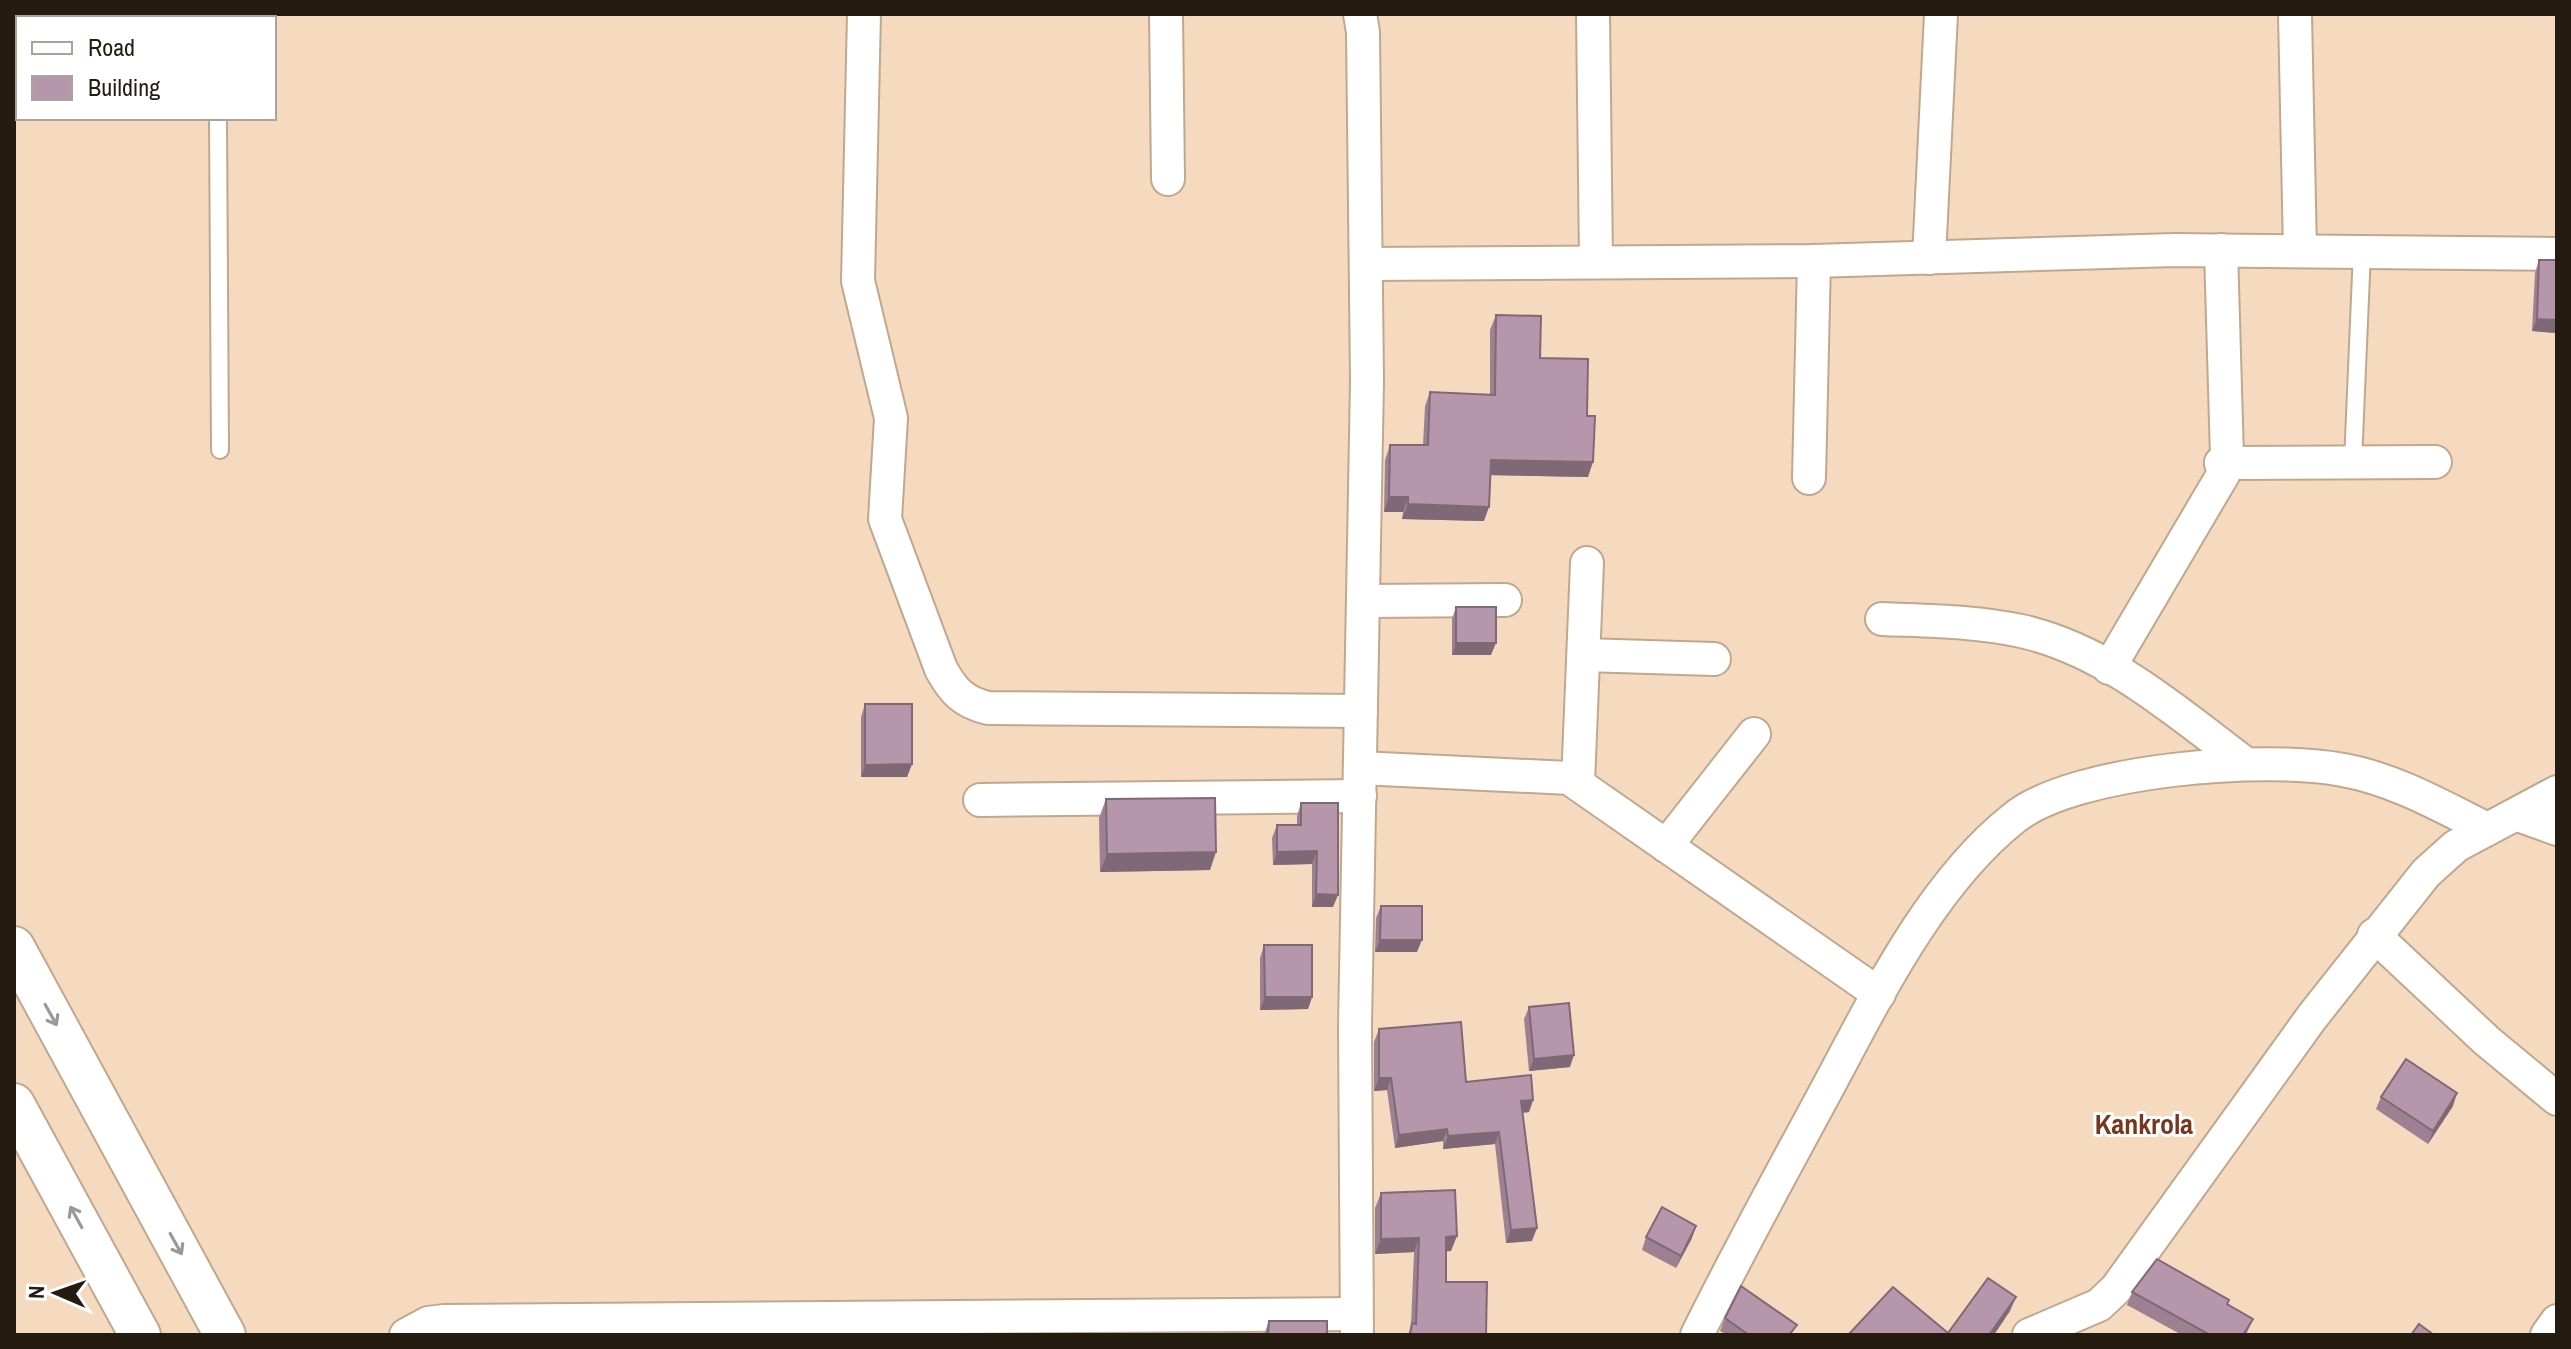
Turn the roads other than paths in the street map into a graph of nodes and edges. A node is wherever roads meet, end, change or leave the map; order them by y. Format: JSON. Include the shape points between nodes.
{"nodes":[{"id":1,"x":864,"y":14,"type":"edge"},
{"id":2,"x":1166,"y":14,"type":"edge"},
{"id":3,"x":1360,"y":14,"type":"edge"},
{"id":4,"x":1593,"y":14,"type":"edge"},
{"id":5,"x":1941,"y":14,"type":"edge"},
{"id":6,"x":2295,"y":14,"type":"edge"},
{"id":7,"x":218,"y":120,"type":"edge"},
{"id":8,"x":1168,"y":179,"type":"dead end"},
{"id":9,"x":2221,"y":250,"type":"junction"},
{"id":10,"x":2300,"y":251,"type":"junction"},
{"id":11,"x":2362,"y":251,"type":"junction"},
{"id":12,"x":2557,"y":254,"type":"edge"},
{"id":13,"x":1929,"y":258,"type":"junction"},
{"id":14,"x":1596,"y":261,"type":"junction"},
{"id":15,"x":1814,"y":261,"type":"junction"},
{"id":16,"x":1366,"y":264,"type":"junction"},
{"id":17,"x":220,"y":450,"type":"dead end"},
{"id":18,"x":2353,"y":462,"type":"junction"},
{"id":19,"x":2435,"y":462,"type":"dead end"},
{"id":20,"x":2221,"y":463,"type":"junction"},
{"id":21,"x":1809,"y":478,"type":"dead end"},
{"id":22,"x":1587,"y":563,"type":"dead end"},
{"id":23,"x":1505,"y":600,"type":"dead end"},
{"id":24,"x":1363,"y":601,"type":"junction"},
{"id":25,"x":1882,"y":619,"type":"dead end"},
{"id":26,"x":1584,"y":655,"type":"junction"},
{"id":27,"x":1714,"y":659,"type":"dead end"},
{"id":28,"x":2109,"y":668,"type":"junction"},
{"id":29,"x":1361,"y":711,"type":"junction"},
{"id":30,"x":1754,"y":734,"type":"dead end"},
{"id":31,"x":2246,"y":764,"type":"junction"},
{"id":32,"x":1360,"y":782,"type":"junction"},
{"id":33,"x":1578,"y":783,"type":"junction"},
{"id":34,"x":2557,"y":792,"type":"edge"},
{"id":35,"x":980,"y":800,"type":"dead end"},
{"id":36,"x":2518,"y":815,"type":"junction"},
{"id":37,"x":2487,"y":829,"type":"junction"},
{"id":38,"x":2557,"y":829,"type":"edge"},
{"id":39,"x":1666,"y":846,"type":"junction"},
{"id":40,"x":2374,"y":935,"type":"junction"},
{"id":41,"x":14,"y":947,"type":"edge"},
{"id":42,"x":1879,"y":994,"type":"junction"},
{"id":43,"x":2557,"y":1099,"type":"edge"},
{"id":44,"x":14,"y":1104,"type":"edge"},
{"id":45,"x":2557,"y":1321,"type":"edge"},
{"id":46,"x":1356,"y":1325,"type":"edge"},
{"id":47,"x":140,"y":1335,"type":"edge"},
{"id":48,"x":225,"y":1335,"type":"edge"},
{"id":49,"x":406,"y":1335,"type":"edge"},
{"id":50,"x":1697,"y":1335,"type":"edge"},
{"id":51,"x":2029,"y":1335,"type":"edge"},
{"id":52,"x":2547,"y":1335,"type":"edge"}],
"edges":[{"from":1,"to":29,"type":"street","via":[[858,281],[891,418],[885,519],[953,691],[970,704],[988,708]]},
{"from":2,"to":8,"type":"street"},
{"from":3,"to":16,"type":"street"},
{"from":4,"to":14,"type":"street"},
{"from":5,"to":13,"type":"street"},
{"from":6,"to":10,"type":"street"},
{"from":7,"to":17,"type":"lane"},
{"from":9,"to":10,"type":"street"},
{"from":9,"to":13,"type":"street"},
{"from":9,"to":20,"type":"street","via":[[2227,457]]},
{"from":10,"to":11,"type":"street"},
{"from":11,"to":12,"type":"street"},
{"from":11,"to":18,"type":"lane"},
{"from":13,"to":15,"type":"street"},
{"from":14,"to":15,"type":"street"},
{"from":14,"to":16,"type":"street"},
{"from":15,"to":21,"type":"street"},
{"from":16,"to":24,"type":"street"},
{"from":18,"to":19,"type":"street"},
{"from":18,"to":20,"type":"street"},
{"from":20,"to":28,"type":"street","via":[[2224,473],[2215,491]]},
{"from":22,"to":26,"type":"street"},
{"from":23,"to":24,"type":"street"},
{"from":24,"to":29,"type":"street"},
{"from":25,"to":28,"type":"street","via":[[1961,621],[2022,631]]},
{"from":26,"to":27,"type":"street"},
{"from":26,"to":33,"type":"street"},
{"from":28,"to":31,"type":"street"},
{"from":29,"to":32,"type":"street"},
{"from":30,"to":39,"type":"street"},
{"from":31,"to":37,"type":"street","via":[[2294,764],[2380,779]]},
{"from":31,"to":42,"type":"street","via":[[2080,787],[2016,816],[1970,860]]},
{"from":32,"to":33,"type":"street","via":[[1537,774]]},
{"from":32,"to":35,"type":"street"},
{"from":32,"to":46,"type":"street"},
{"from":33,"to":39,"type":"street"},
{"from":34,"to":36,"type":"street"},
{"from":36,"to":37,"type":"street"},
{"from":36,"to":38,"type":"street"},
{"from":37,"to":40,"type":"street","via":[[2456,846],[2426,873]]},
{"from":39,"to":42,"type":"street"},
{"from":40,"to":43,"type":"street"},
{"from":40,"to":51,"type":"street","via":[[2116,1289],[2099,1305]]},
{"from":41,"to":48,"type":"street","one_way":true},
{"from":42,"to":50,"type":"street"},
{"from":47,"to":44,"type":"street","one_way":true},
{"from":45,"to":52,"type":"street"},
{"from":46,"to":49,"type":"street","via":[[444,1321]]}]}
